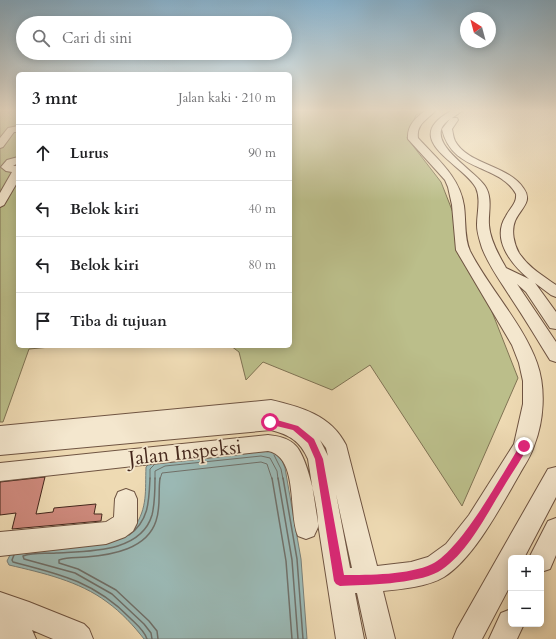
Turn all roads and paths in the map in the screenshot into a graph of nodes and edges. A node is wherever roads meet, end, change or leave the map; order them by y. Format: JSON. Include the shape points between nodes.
{"nodes":[{"id":1,"x":415,"y":141,"type":"edge"},
{"id":2,"x":437,"y":141,"type":"edge"},
{"id":3,"x":449,"y":141,"type":"edge"},
{"id":4,"x":16,"y":161,"type":"edge"},
{"id":5,"x":11,"y":168,"type":"edge"},
{"id":6,"x":10,"y":186,"type":"edge"},
{"id":7,"x":0,"y":203,"type":"edge"},
{"id":8,"x":498,"y":269,"type":"junction"},
{"id":9,"x":556,"y":292,"type":"edge"},
{"id":10,"x":556,"y":324,"type":"edge"},
{"id":11,"x":556,"y":356,"type":"edge"},
{"id":12,"x":0,"y":434,"type":"edge"},
{"id":13,"x":0,"y":446,"type":"edge"},
{"id":14,"x":0,"y":472,"type":"edge"},
{"id":15,"x":556,"y":476,"type":"edge"},
{"id":16,"x":126,"y":498,"type":"dead end"},
{"id":17,"x":306,"y":528,"type":"dead end"},
{"id":18,"x":556,"y":529,"type":"edge"},
{"id":19,"x":0,"y":544,"type":"edge"},
{"id":20,"x":513,"y":555,"type":"edge"},
{"id":21,"x":543,"y":555,"type":"edge"},
{"id":22,"x":508,"y":564,"type":"edge"},
{"id":23,"x":368,"y":580,"type":"junction"},
{"id":24,"x":340,"y":581,"type":"junction"},
{"id":25,"x":0,"y":605,"type":"edge"},
{"id":26,"x":509,"y":627,"type":"edge"},
{"id":27,"x":0,"y":630,"type":"edge"},
{"id":28,"x":22,"y":639,"type":"edge"},
{"id":29,"x":79,"y":639,"type":"edge"},
{"id":30,"x":350,"y":639,"type":"edge"},
{"id":31,"x":382,"y":639,"type":"edge"},
{"id":32,"x":467,"y":639,"type":"edge"},
{"id":33,"x":503,"y":639,"type":"edge"}],
"edges":[{"from":1,"to":23,"type":"lane","via":[[453,185],[458,202],[463,250],[520,345],[532,381],[533,404],[524,446],[481,517],[455,552],[435,568],[411,575]]},
{"from":2,"to":8,"type":"lane","via":[[448,156],[482,189],[483,226]]},
{"from":3,"to":9,"type":"lane","via":[[461,153],[512,182],[520,190],[520,205],[509,220],[507,233],[510,248],[520,263]]},
{"from":4,"to":5,"type":"lane","via":[[11,162]]},
{"from":5,"to":6,"type":"lane"},
{"from":6,"to":7,"type":"lane"},
{"from":8,"to":10,"type":"lane","via":[[526,283]]},
{"from":8,"to":11,"type":"lane"},
{"from":12,"to":23,"type":"lane","via":[[271,407],[300,414],[319,425],[336,445]]},
{"from":13,"to":24,"type":"lane","via":[[270,422],[295,428],[311,441],[319,459]]},
{"from":14,"to":17,"type":"lane","name":"Jalan Inspeksi","via":[[268,443],[284,447],[300,474]]},
{"from":15,"to":20,"type":"lane"},
{"from":16,"to":19,"type":"lane","via":[[126,523],[117,529],[106,533]]},
{"from":18,"to":21,"type":"lane"},
{"from":22,"to":32,"type":"lane"},
{"from":23,"to":24,"type":"lane"},
{"from":23,"to":31,"type":"lane"},
{"from":24,"to":30,"type":"lane"},
{"from":25,"to":29,"type":"lane","via":[[74,634]]},
{"from":26,"to":33,"type":"lane"},
{"from":27,"to":28,"type":"lane"}]}
